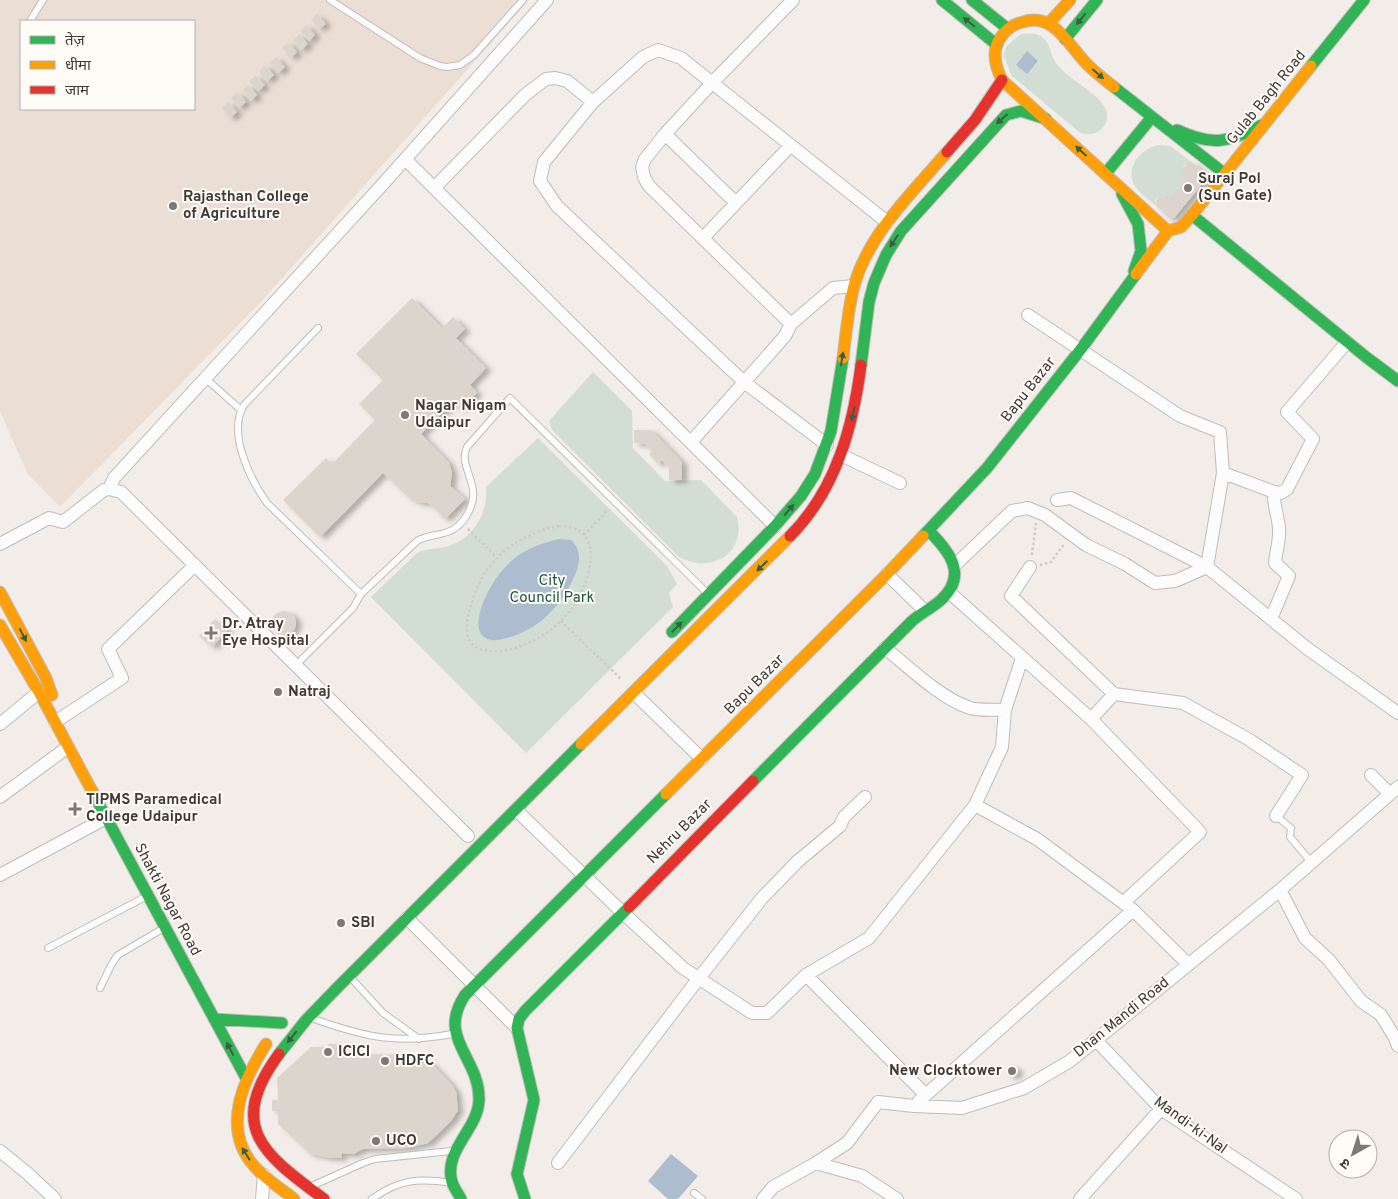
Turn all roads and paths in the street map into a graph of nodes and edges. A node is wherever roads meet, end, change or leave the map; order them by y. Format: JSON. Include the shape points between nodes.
{"nodes":[{"id":1,"x":43,"y":0,"type":"edge"},
{"id":2,"x":330,"y":0,"type":"edge"},
{"id":3,"x":523,"y":0,"type":"edge"},
{"id":4,"x":547,"y":0,"type":"edge"},
{"id":5,"x":793,"y":0,"type":"edge"},
{"id":6,"x":942,"y":0,"type":"edge"},
{"id":7,"x":972,"y":0,"type":"edge"},
{"id":8,"x":1070,"y":0,"type":"edge"},
{"id":9,"x":1097,"y":0,"type":"edge"},
{"id":10,"x":1364,"y":0,"type":"edge"},
{"id":11,"x":31,"y":20,"type":"edge"},
{"id":12,"x":1049,"y":23,"type":"junction"},
{"id":13,"x":1008,"y":29,"type":"junction"},
{"id":14,"x":1065,"y":39,"type":"junction"},
{"id":15,"x":996,"y":44,"type":"junction"},
{"id":16,"x":1002,"y":80,"type":"junction"},
{"id":17,"x":712,"y":82,"type":"junction"},
{"id":18,"x":593,"y":102,"type":"junction"},
{"id":19,"x":1152,"y":117,"type":"junction"},
{"id":20,"x":1046,"y":119,"type":"junction"},
{"id":21,"x":1267,"y":123,"type":"junction"},
{"id":22,"x":665,"y":134,"type":"junction"},
{"id":23,"x":790,"y":146,"type":"junction"},
{"id":24,"x":405,"y":159,"type":"junction"},
{"id":25,"x":1106,"y":173,"type":"junction"},
{"id":26,"x":1225,"y":174,"type":"junction"},
{"id":27,"x":434,"y":188,"type":"junction"},
{"id":28,"x":735,"y":202,"type":"junction"},
{"id":29,"x":1192,"y":215,"type":"junction"},
{"id":30,"x":887,"y":222,"type":"junction"},
{"id":31,"x":1168,"y":231,"type":"junction"},
{"id":32,"x":703,"y":238,"type":"junction"},
{"id":33,"x":1131,"y":282,"type":"junction"},
{"id":34,"x":854,"y":286,"type":"junction"},
{"id":35,"x":1028,"y":315,"type":"dead end"},
{"id":36,"x":791,"y":324,"type":"junction"},
{"id":37,"x":318,"y":328,"type":"dead end"},
{"id":38,"x":1347,"y":342,"type":"junction"},
{"id":39,"x":1080,"y":349,"type":"junction"},
{"id":40,"x":205,"y":378,"type":"junction"},
{"id":41,"x":1398,"y":381,"type":"edge"},
{"id":42,"x":744,"y":382,"type":"junction"},
{"id":43,"x":241,"y":410,"type":"junction"},
{"id":44,"x":690,"y":442,"type":"junction"},
{"id":45,"x":827,"y":445,"type":"junction"},
{"id":46,"x":841,"y":455,"type":"junction"},
{"id":47,"x":1223,"y":473,"type":"junction"},
{"id":48,"x":900,"y":483,"type":"dead end"},
{"id":49,"x":109,"y":489,"type":"junction"},
{"id":50,"x":1274,"y":492,"type":"junction"},
{"id":51,"x":1057,"y":500,"type":"dead end"},
{"id":52,"x":616,"y":503,"type":"junction"},
{"id":53,"x":1038,"y":512,"type":"junction"},
{"id":54,"x":461,"y":523,"type":"junction"},
{"id":55,"x":775,"y":526,"type":"junction"},
{"id":56,"x":929,"y":531,"type":"junction"},
{"id":57,"x":1071,"y":534,"type":"junction"},
{"id":58,"x":584,"y":535,"type":"junction"},
{"id":59,"x":0,"y":544,"type":"edge"},
{"id":60,"x":497,"y":558,"type":"junction"},
{"id":61,"x":195,"y":565,"type":"junction"},
{"id":62,"x":955,"y":565,"type":"junction"},
{"id":63,"x":1030,"y":567,"type":"junction"},
{"id":64,"x":1207,"y":567,"type":"junction"},
{"id":65,"x":887,"y":574,"type":"junction"},
{"id":66,"x":0,"y":592,"type":"edge"},
{"id":67,"x":949,"y":592,"type":"junction"},
{"id":68,"x":361,"y":594,"type":"junction"},
{"id":69,"x":709,"y":594,"type":"junction"},
{"id":70,"x":925,"y":611,"type":"junction"},
{"id":71,"x":1271,"y":619,"type":"junction"},
{"id":72,"x":561,"y":621,"type":"junction"},
{"id":73,"x":0,"y":625,"type":"edge"},
{"id":74,"x":663,"y":642,"type":"dead end"},
{"id":75,"x":4,"y":643,"type":"edge"},
{"id":76,"x":885,"y":648,"type":"junction"},
{"id":77,"x":1022,"y":658,"type":"junction"},
{"id":78,"x":296,"y":665,"type":"junction"},
{"id":79,"x":624,"y":682,"type":"dead end"},
{"id":80,"x":39,"y":692,"type":"junction"},
{"id":81,"x":634,"y":693,"type":"junction"},
{"id":82,"x":1114,"y":694,"type":"junction"},
{"id":83,"x":1005,"y":710,"type":"junction"},
{"id":84,"x":1397,"y":711,"type":"edge"},
{"id":85,"x":53,"y":719,"type":"junction"},
{"id":86,"x":1091,"y":720,"type":"junction"},
{"id":87,"x":0,"y":724,"type":"edge"},
{"id":88,"x":68,"y":747,"type":"junction"},
{"id":89,"x":702,"y":759,"type":"junction"},
{"id":90,"x":1371,"y":776,"type":"dead end"},
{"id":91,"x":1394,"y":791,"type":"edge"},
{"id":92,"x":0,"y":797,"type":"edge"},
{"id":93,"x":865,"y":797,"type":"dead end"},
{"id":94,"x":975,"y":805,"type":"junction"},
{"id":95,"x":516,"y":810,"type":"junction"},
{"id":96,"x":1276,"y":816,"type":"joint"},
{"id":97,"x":106,"y":818,"type":"junction"},
{"id":98,"x":468,"y":836,"type":"dead end"},
{"id":99,"x":1312,"y":863,"type":"junction"},
{"id":100,"x":0,"y":875,"type":"edge"},
{"id":101,"x":584,"y":876,"type":"junction"},
{"id":102,"x":1280,"y":890,"type":"junction"},
{"id":103,"x":148,"y":896,"type":"junction"},
{"id":104,"x":1128,"y":906,"type":"junction"},
{"id":105,"x":622,"y":912,"type":"junction"},
{"id":106,"x":407,"y":918,"type":"junction"},
{"id":107,"x":165,"y":928,"type":"junction"},
{"id":108,"x":48,"y":948,"type":"dead end"},
{"id":109,"x":1188,"y":964,"type":"junction"},
{"id":110,"x":806,"y":975,"type":"junction"},
{"id":111,"x":349,"y":976,"type":"junction"},
{"id":112,"x":699,"y":978,"type":"junction"},
{"id":113,"x":474,"y":985,"type":"junction"},
{"id":114,"x":100,"y":988,"type":"dead end"},
{"id":115,"x":308,"y":1017,"type":"junction"},
{"id":116,"x":214,"y":1019,"type":"junction"},
{"id":117,"x":518,"y":1028,"type":"junction"},
{"id":118,"x":455,"y":1033,"type":"junction"},
{"id":119,"x":419,"y":1039,"type":"junction"},
{"id":120,"x":1095,"y":1039,"type":"junction"},
{"id":121,"x":1398,"y":1046,"type":"edge"},
{"id":122,"x":246,"y":1078,"type":"junction"},
{"id":123,"x":926,"y":1095,"type":"junction"},
{"id":124,"x":914,"y":1106,"type":"junction"},
{"id":125,"x":1161,"y":1109,"type":"junction"},
{"id":126,"x":456,"y":1150,"type":"junction"},
{"id":127,"x":0,"y":1151,"type":"edge"},
{"id":128,"x":558,"y":1163,"type":"dead end"},
{"id":129,"x":816,"y":1163,"type":"junction"},
{"id":130,"x":264,"y":1175,"type":"junction"},
{"id":131,"x":452,"y":1183,"type":"junction"},
{"id":132,"x":309,"y":1187,"type":"junction"},
{"id":133,"x":694,"y":1193,"type":"dead end"},
{"id":134,"x":55,"y":1199,"type":"edge"},
{"id":135,"x":262,"y":1199,"type":"edge"},
{"id":136,"x":294,"y":1199,"type":"edge"},
{"id":137,"x":324,"y":1199,"type":"edge"},
{"id":138,"x":372,"y":1199,"type":"edge"},
{"id":139,"x":462,"y":1199,"type":"edge"},
{"id":140,"x":525,"y":1199,"type":"edge"},
{"id":141,"x":702,"y":1199,"type":"edge"},
{"id":142,"x":763,"y":1199,"type":"edge"},
{"id":143,"x":898,"y":1199,"type":"edge"},
{"id":144,"x":1080,"y":1199,"type":"edge"},
{"id":145,"x":1296,"y":1199,"type":"edge"}],
"edges":[{"from":1,"to":11,"type":"lane"},
{"from":2,"to":3,"type":"lane","via":[[420,58],[447,67],[460,64],[474,55]]},
{"from":4,"to":24,"type":"street"},
{"from":5,"to":17,"type":"street"},
{"from":15,"to":6,"type":"main road","one_way":true},
{"from":7,"to":13,"type":"main road"},
{"from":8,"to":12,"type":"main road"},
{"from":9,"to":14,"type":"main road","one_way":true},
{"from":10,"to":21,"type":"main road","name":"Gulab Bagh Road","via":[[1352,9]]},
{"from":12,"to":13,"type":"main road","via":[[1025,20]]},
{"from":12,"to":14,"type":"main road"},
{"from":13,"to":15,"type":"main road"},
{"from":14,"to":19,"type":"main road","one_way":true,"via":[[1095,72]]},
{"from":15,"to":16,"type":"main road","via":[[996,68]]},
{"from":16,"to":20,"type":"main road"},
{"from":16,"to":30,"type":"main road","via":[[976,120]]},
{"from":17,"to":18,"type":"street","via":[[681,58],[658,50],[643,57]]},
{"from":17,"to":22,"type":"street"},
{"from":17,"to":23,"type":"street"},
{"from":18,"to":27,"type":"street","via":[[567,81],[546,79],[525,95]]},
{"from":18,"to":42,"type":"street","via":[[544,162],[540,181],[557,206]]},
{"from":19,"to":21,"type":"main road","via":[[1212,143],[1239,137]]},
{"from":19,"to":25,"type":"main road"},
{"from":19,"to":26,"type":"main road"},
{"from":25,"to":20,"type":"main road","one_way":true},
{"from":20,"to":46,"type":"main road","one_way":true,"via":[[1021,111],[1006,115],[901,231],[890,248],[871,297],[853,412]]},
{"from":21,"to":26,"type":"main road","name":"Gulab Bagh Road"},
{"from":22,"to":28,"type":"street"},
{"from":22,"to":32,"type":"street","via":[[645,158],[642,167],[644,177],[649,186]]},
{"from":23,"to":28,"type":"street"},
{"from":23,"to":30,"type":"street"},
{"from":24,"to":27,"type":"street"},
{"from":24,"to":40,"type":"street"},
{"from":25,"to":31,"type":"main road"},
{"from":25,"to":33,"type":"main road","via":[[1138,224],[1141,251]]},
{"from":26,"to":29,"type":"main road","name":"Gulab Bagh Road"},
{"from":27,"to":44,"type":"street"},
{"from":28,"to":32,"type":"street"},
{"from":29,"to":31,"type":"main road","name":"Bapu Bazar","via":[[1181,227]]},
{"from":29,"to":38,"type":"main road"},
{"from":30,"to":34,"type":"main road","via":[[868,253]]},
{"from":31,"to":33,"type":"main road","name":"Bapu Bazar"},
{"from":32,"to":36,"type":"street"},
{"from":33,"to":39,"type":"main road","name":"Bapu Bazar"},
{"from":34,"to":36,"type":"street","via":[[833,288]]},
{"from":45,"to":34,"type":"main road","one_way":true},
{"from":35,"to":39,"type":"street"},
{"from":36,"to":42,"type":"street","via":[[785,336]]},
{"from":37,"to":43,"type":"lane"},
{"from":38,"to":41,"type":"main road"},
{"from":38,"to":50,"type":"street","via":[[1287,412],[1313,440],[1287,489]]},
{"from":39,"to":47,"type":"street","via":[[1180,416],[1220,432]]},
{"from":39,"to":56,"type":"main road","name":"Bapu Bazar","via":[[987,468]]},
{"from":40,"to":43,"type":"lane"},
{"from":40,"to":49,"type":"street","via":[[114,478]]},
{"from":42,"to":44,"type":"street"},
{"from":42,"to":45,"type":"street"},
{"from":43,"to":68,"type":"lane","via":[[238,434],[245,464],[257,490],[278,515]]},
{"from":44,"to":55,"type":"street"},
{"from":55,"to":45,"type":"main road","one_way":true,"via":[[808,486]]},
{"from":46,"to":48,"type":"street"},
{"from":46,"to":81,"type":"main road","one_way":true,"via":[[820,496],[797,529]]},
{"from":47,"to":50,"type":"street"},
{"from":47,"to":64,"type":"street"},
{"from":49,"to":59,"type":"street","via":[[63,522],[49,518]]},
{"from":49,"to":61,"type":"street","via":[[126,497]]},
{"from":50,"to":71,"type":"street","via":[[1279,526],[1275,563],[1289,576]]},
{"from":51,"to":64,"type":"street","via":[[1070,498]]},
{"from":52,"to":54,"type":"lane","via":[[510,398],[465,452],[474,494],[472,505]]},
{"from":52,"to":58,"type":"path"},
{"from":52,"to":69,"type":"lane"},
{"from":53,"to":57,"type":"street"},
{"from":53,"to":62,"type":"street","via":[[1028,508],[1012,511]]},
{"from":53,"to":63,"type":"path"},
{"from":54,"to":60,"type":"path"},
{"from":54,"to":68,"type":"lane","via":[[443,534],[417,541]]},
{"from":55,"to":69,"type":"main road"},
{"from":56,"to":62,"type":"main road","via":[[948,549]]},
{"from":56,"to":65,"type":"main road","name":"Bapu Bazar"},
{"from":57,"to":63,"type":"path","via":[[1051,562]]},
{"from":57,"to":64,"type":"street","via":[[1086,546],[1125,564],[1155,583],[1175,581]]},
{"from":58,"to":60,"type":"path","via":[[567,526],[548,528],[526,537]]},
{"from":58,"to":72,"type":"path","via":[[591,552],[590,571],[582,593]]},
{"from":60,"to":72,"type":"path","via":[[478,585],[468,614],[467,628],[474,646],[484,651],[516,648],[539,638]]},
{"from":61,"to":78,"type":"street"},
{"from":61,"to":85,"type":"street","via":[[108,649],[122,678]]},
{"from":62,"to":67,"type":"main road","via":[[954,584]]},
{"from":63,"to":82,"type":"street","via":[[1011,596]]},
{"from":64,"to":71,"type":"street"},
{"from":65,"to":70,"type":"street"},
{"from":65,"to":89,"type":"main road","name":"Bapu Bazar"},
{"from":66,"to":85,"type":"main road","name":"Shakti Nagar Road","one_way":true,"via":[[50,687]]},
{"from":67,"to":70,"type":"main road","name":"Nehru Bazar"},
{"from":67,"to":77,"type":"street"},
{"from":68,"to":78,"type":"lane","via":[[353,608]]},
{"from":74,"to":69,"type":"main road","one_way":true},
{"from":70,"to":76,"type":"main road","name":"Nehru Bazar"},
{"from":71,"to":84,"type":"street"},
{"from":72,"to":79,"type":"path"},
{"from":73,"to":75,"type":"main road","name":"Shakti Nagar Road"},
{"from":75,"to":80,"type":"main road","name":"Shakti Nagar Road"},
{"from":76,"to":83,"type":"street","via":[[949,697],[971,708]]},
{"from":76,"to":105,"type":"main road","name":"Nehru Bazar"},
{"from":77,"to":83,"type":"street"},
{"from":77,"to":86,"type":"street"},
{"from":78,"to":98,"type":"street"},
{"from":80,"to":85,"type":"main road","name":"Shakti Nagar Road"},
{"from":80,"to":87,"type":"street"},
{"from":81,"to":89,"type":"street"},
{"from":81,"to":95,"type":"main road"},
{"from":82,"to":86,"type":"street"},
{"from":82,"to":96,"type":"street","via":[[1183,703],[1248,739],[1302,775]]},
{"from":83,"to":94,"type":"street","via":[[1002,747]]},
{"from":85,"to":88,"type":"main road","name":"Shakti Nagar Road"},
{"from":86,"to":104,"type":"street","via":[[1200,832]]},
{"from":88,"to":92,"type":"street"},
{"from":88,"to":97,"type":"main road","name":"Shakti Nagar Road"},
{"from":89,"to":101,"type":"main road","name":"Bapu Bazar"},
{"from":90,"to":91,"type":"street"},
{"from":91,"to":99,"type":"street","name":"Dhan Mandi Road"},
{"from":93,"to":112,"type":"street","via":[[844,817],[840,826],[798,861],[762,898]]},
{"from":94,"to":104,"type":"street","via":[[1037,839]]},
{"from":94,"to":110,"type":"street","via":[[869,938]]},
{"from":95,"to":101,"type":"street"},
{"from":95,"to":106,"type":"main road"},
{"from":96,"to":99,"type":"lane","via":[[1291,828],[1290,837]]},
{"from":97,"to":100,"type":"street"},
{"from":97,"to":103,"type":"main road","name":"Shakti Nagar Road"},
{"from":99,"to":102,"type":"street","name":"Dhan Mandi Road"},
{"from":101,"to":105,"type":"street"},
{"from":101,"to":113,"type":"main road","name":"Bapu Bazar"},
{"from":102,"to":109,"type":"street","name":"Dhan Mandi Road"},
{"from":102,"to":121,"type":"street","via":[[1305,938],[1329,960],[1361,1001],[1381,1015]]},
{"from":103,"to":107,"type":"main road","name":"Shakti Nagar Road"},
{"from":103,"to":108,"type":"lane"},
{"from":104,"to":109,"type":"street"},
{"from":104,"to":123,"type":"street"},
{"from":105,"to":112,"type":"street","via":[[683,968]]},
{"from":105,"to":117,"type":"main road","name":"Nehru Bazar","via":[[525,1011],[519,1019]]},
{"from":106,"to":111,"type":"main road"},
{"from":106,"to":113,"type":"street"},
{"from":107,"to":114,"type":"lane","via":[[118,955]]},
{"from":107,"to":116,"type":"main road","name":"Shakti Nagar Road"},
{"from":109,"to":120,"type":"street","name":"Dhan Mandi Road"},
{"from":110,"to":112,"type":"street","via":[[767,1013],[752,1012]]},
{"from":110,"to":123,"type":"street"},
{"from":111,"to":115,"type":"main road"},
{"from":111,"to":119,"type":"lane","via":[[383,1013]]},
{"from":112,"to":128,"type":"street"},
{"from":113,"to":117,"type":"street"},
{"from":113,"to":118,"type":"main road","name":"Bapu Bazar","via":[[455,1012]]},
{"from":115,"to":119,"type":"lane","via":[[356,1034]]},
{"from":115,"to":132,"type":"main road","one_way":true,"via":[[271,1066],[259,1090],[254,1112],[260,1143],[275,1160]]},
{"from":122,"to":116,"type":"main road","name":"Shakti Nagar Road","one_way":true},
{"from":116,"to":122,"type":"main road","via":[[279,1027]]},
{"from":117,"to":140,"type":"main road","via":[[534,1100],[517,1174]]},
{"from":118,"to":119,"type":"lane"},
{"from":118,"to":126,"type":"main road","name":"Bapu Bazar","via":[[477,1087],[479,1102],[476,1118]]},
{"from":120,"to":124,"type":"street","name":"Dhan Mandi Road","via":[[1070,1061],[1024,1088],[962,1108]]},
{"from":120,"to":125,"type":"street","name":"Mandi-ki-Nal"},
{"from":130,"to":122,"type":"main road","one_way":true,"via":[[250,1161],[238,1134],[236,1110]]},
{"from":123,"to":124,"type":"street"},
{"from":124,"to":129,"type":"street","name":"Dhan Mandi Road","via":[[878,1102],[847,1143]]},
{"from":125,"to":144,"type":"street"},
{"from":125,"to":145,"type":"street","name":"Mandi-ki-Nal"},
{"from":126,"to":131,"type":"main road","name":"Bapu Bazar","via":[[451,1159]]},
{"from":126,"to":132,"type":"lane","via":[[363,1163]]},
{"from":127,"to":134,"type":"street"},
{"from":129,"to":142,"type":"street","via":[[773,1187]]},
{"from":129,"to":143,"type":"street","via":[[862,1176]]},
{"from":130,"to":135,"type":"street"},
{"from":130,"to":136,"type":"main road"},
{"from":131,"to":138,"type":"lane","via":[[432,1180],[404,1182]]},
{"from":131,"to":139,"type":"main road"},
{"from":132,"to":137,"type":"main road"},
{"from":133,"to":141,"type":"lane"}]}
